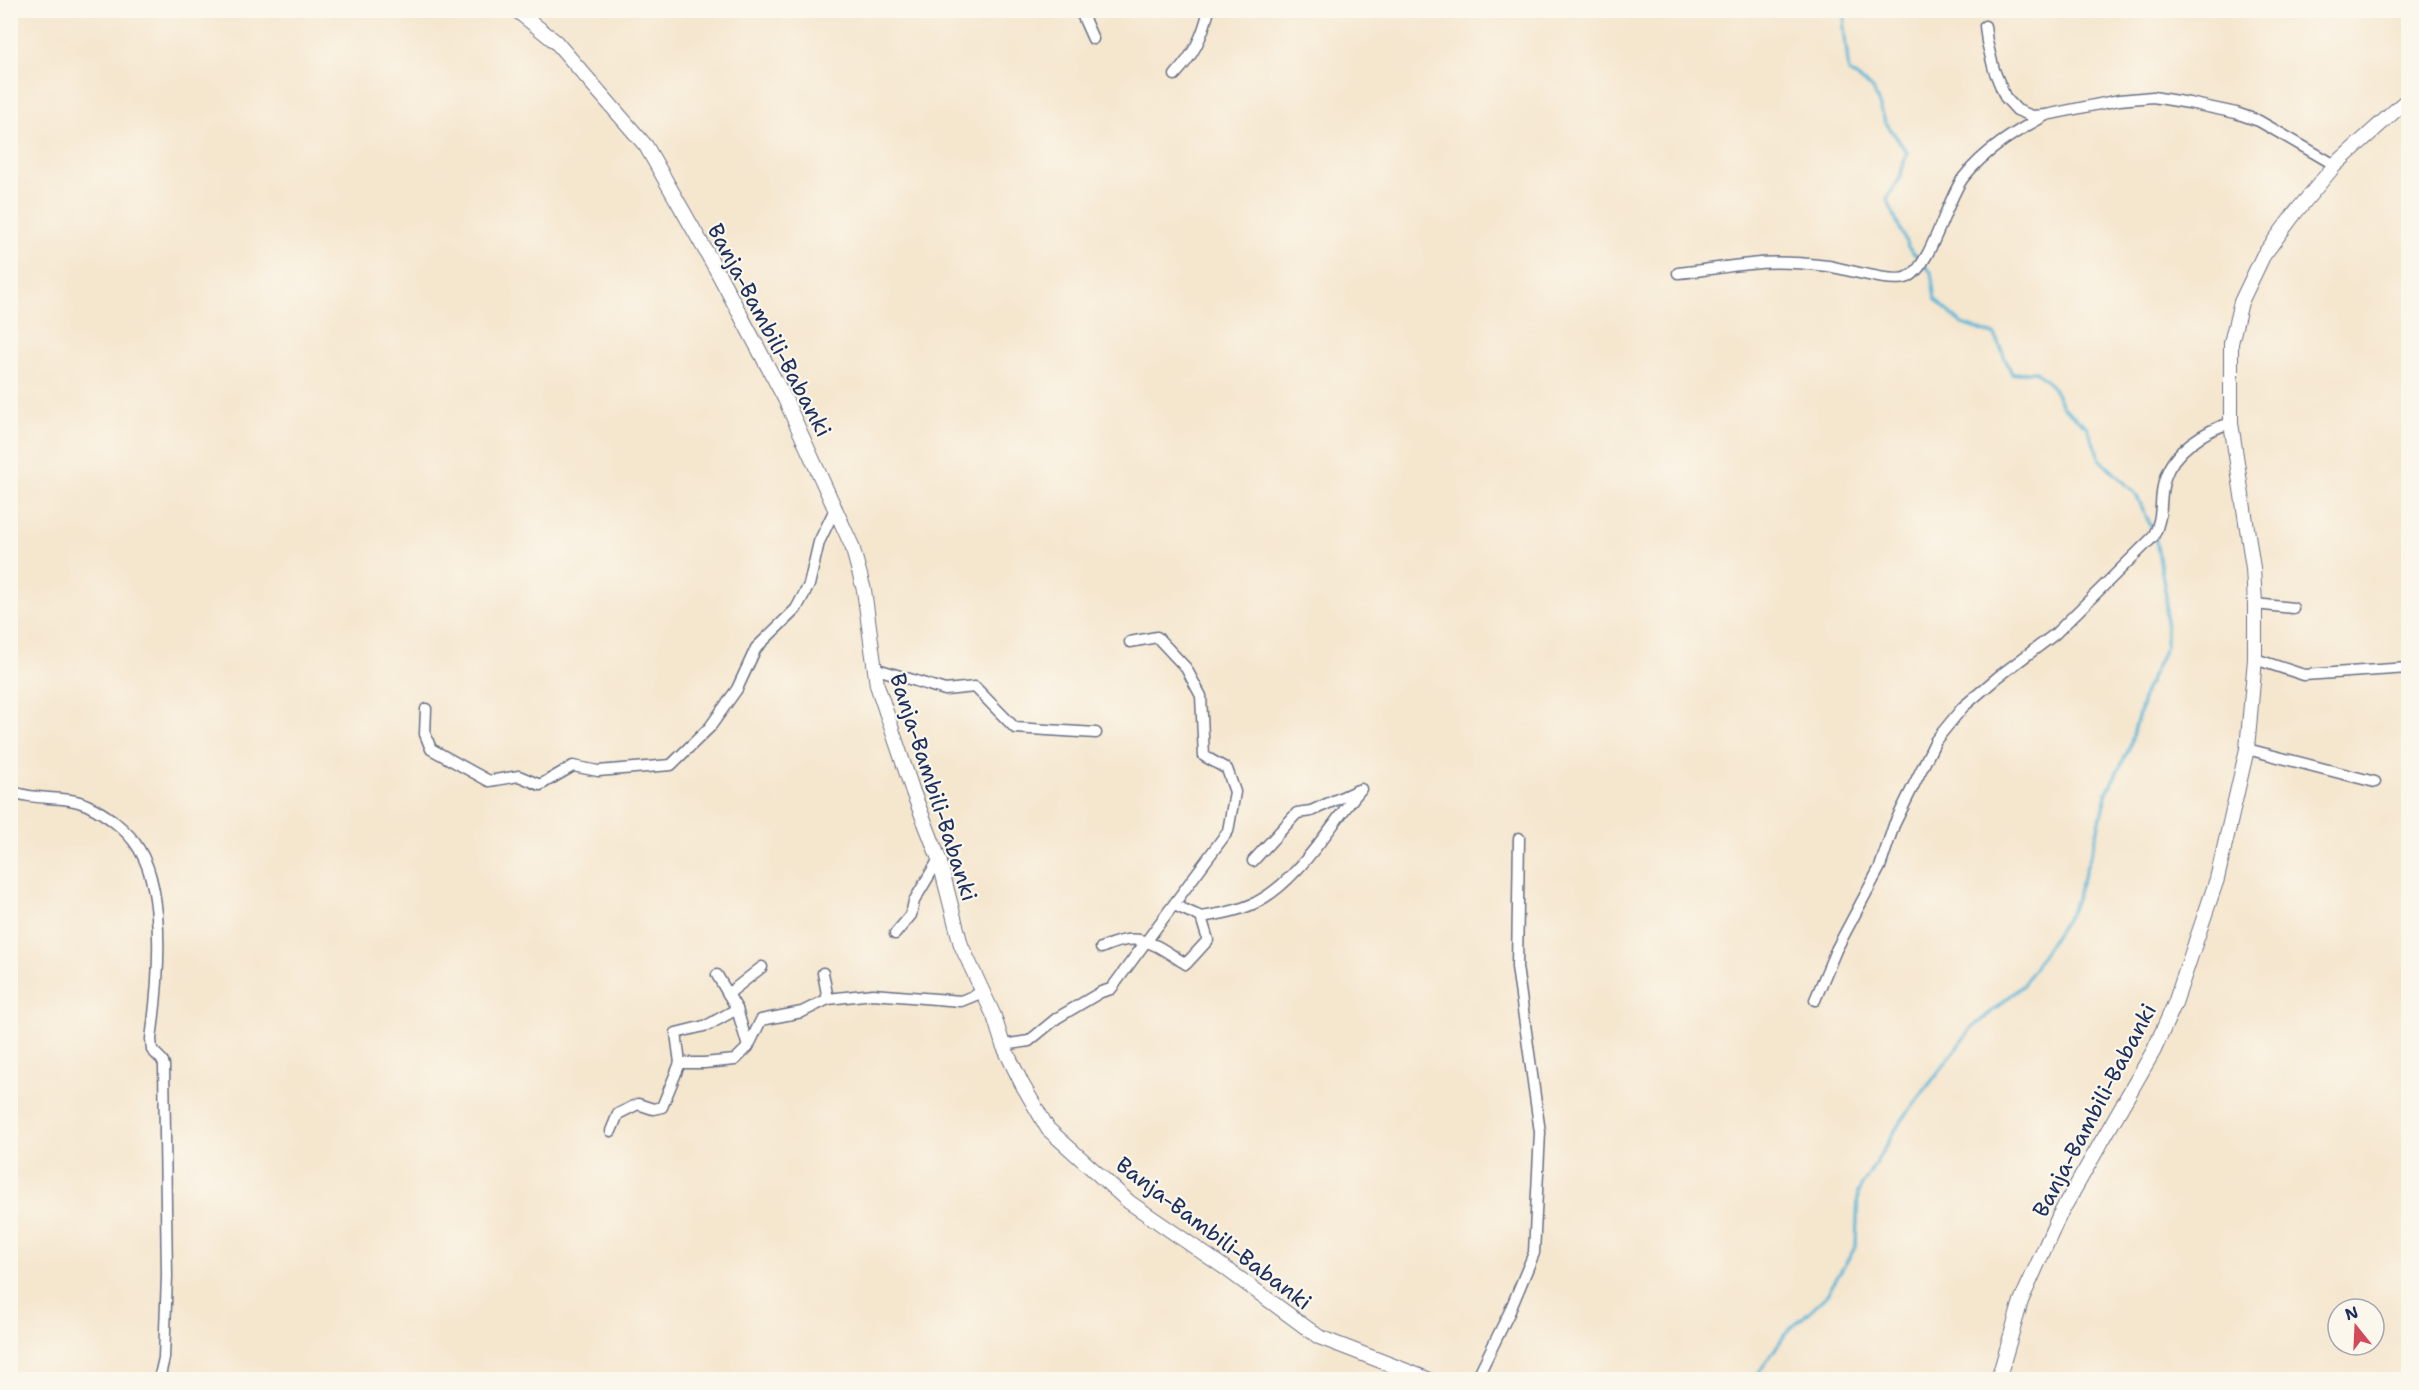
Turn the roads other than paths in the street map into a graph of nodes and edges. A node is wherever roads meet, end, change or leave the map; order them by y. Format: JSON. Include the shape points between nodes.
{"nodes":[{"id":1,"x":516,"y":10,"type":"edge"},
{"id":2,"x":1080,"y":10,"type":"edge"},
{"id":3,"x":1209,"y":10,"type":"edge"},
{"id":4,"x":1985,"y":26,"type":"dead end"},
{"id":5,"x":1093,"y":39,"type":"dead end"},
{"id":6,"x":1174,"y":75,"type":"dead end"},
{"id":7,"x":2409,"y":99,"type":"edge"},
{"id":8,"x":2046,"y":115,"type":"junction"},
{"id":9,"x":2336,"y":165,"type":"junction"},
{"id":10,"x":1678,"y":273,"type":"dead end"},
{"id":11,"x":2231,"y":423,"type":"junction"},
{"id":12,"x":836,"y":507,"type":"junction"},
{"id":13,"x":2255,"y":604,"type":"junction"},
{"id":14,"x":2293,"y":608,"type":"dead end"},
{"id":15,"x":1130,"y":642,"type":"dead end"},
{"id":16,"x":2255,"y":659,"type":"junction"},
{"id":17,"x":874,"y":668,"type":"junction"},
{"id":18,"x":2409,"y":668,"type":"edge"},
{"id":19,"x":426,"y":709,"type":"dead end"},
{"id":20,"x":1096,"y":733,"type":"dead end"},
{"id":21,"x":2247,"y":749,"type":"junction"},
{"id":22,"x":2375,"y":782,"type":"dead end"},
{"id":23,"x":10,"y":790,"type":"edge"},
{"id":24,"x":1519,"y":838,"type":"dead end"},
{"id":25,"x":939,"y":859,"type":"junction"},
{"id":26,"x":1253,"y":861,"type":"dead end"},
{"id":27,"x":1174,"y":904,"type":"junction"},
{"id":28,"x":1201,"y":917,"type":"junction"},
{"id":29,"x":895,"y":934,"type":"dead end"},
{"id":30,"x":1149,"y":941,"type":"junction"},
{"id":31,"x":1101,"y":948,"type":"dead end"},
{"id":32,"x":762,"y":967,"type":"dead end"},
{"id":33,"x":823,"y":974,"type":"dead end"},
{"id":34,"x":717,"y":975,"type":"dead end"},
{"id":35,"x":983,"y":992,"type":"junction"},
{"id":36,"x":728,"y":994,"type":"junction"},
{"id":37,"x":828,"y":999,"type":"junction"},
{"id":38,"x":1815,"y":1000,"type":"dead end"},
{"id":39,"x":736,"y":1009,"type":"junction"},
{"id":40,"x":1003,"y":1045,"type":"junction"},
{"id":41,"x":748,"y":1047,"type":"junction"},
{"id":42,"x":680,"y":1063,"type":"junction"},
{"id":43,"x":611,"y":1131,"type":"dead end"},
{"id":44,"x":159,"y":1380,"type":"edge"},
{"id":45,"x":1430,"y":1380,"type":"edge"},
{"id":46,"x":1476,"y":1380,"type":"edge"},
{"id":47,"x":1998,"y":1380,"type":"edge"}],
"edges":[{"from":1,"to":12,"type":"street","name":"Banja-Bambili-Babanki","via":[[556,42],[646,146],[785,399]]},
{"from":2,"to":5,"type":"street"},
{"from":3,"to":6,"type":"street","via":[[1191,57]]},
{"from":4,"to":8,"type":"street","via":[[1986,42],[2005,97],[2017,110],[2032,116]]},
{"from":7,"to":9,"type":"street","name":"Banja-Bambili-Babanki"},
{"from":8,"to":9,"type":"street","via":[[2153,97],[2189,103],[2259,121]]},
{"from":8,"to":10,"type":"street","via":[[1984,155],[1962,180],[1918,270],[1908,278],[1783,263]]},
{"from":9,"to":11,"type":"street","name":"Banja-Bambili-Babanki","via":[[2264,256],[2241,302],[2231,343]]},
{"from":11,"to":13,"type":"street","name":"Banja-Bambili-Babanki"},
{"from":11,"to":38,"type":"street","via":[[2215,427],[2179,455],[2165,477],[2161,523],[2146,545],[2055,634],[1963,707],[1936,740]]},
{"from":12,"to":17,"type":"street","name":"Banja-Bambili-Babanki","via":[[864,590]]},
{"from":12,"to":19,"type":"street","via":[[819,542],[809,585],[796,609],[756,648],[737,689],[710,726],[671,765],[598,771],[573,766],[540,785],[519,776],[489,781],[431,749],[425,734]]},
{"from":13,"to":14,"type":"street"},
{"from":13,"to":16,"type":"street","name":"Banja-Bambili-Babanki"},
{"from":15,"to":27,"type":"street","via":[[1157,637],[1186,668],[1202,696],[1204,756],[1227,769],[1235,792],[1228,831]]},
{"from":16,"to":18,"type":"street","via":[[2304,675]]},
{"from":16,"to":21,"type":"street","name":"Banja-Bambili-Babanki"},
{"from":17,"to":20,"type":"street","via":[[945,690],[975,687],[1015,728]]},
{"from":17,"to":25,"type":"street","name":"Banja-Bambili-Babanki"},
{"from":21,"to":22,"type":"street"},
{"from":21,"to":47,"type":"street","name":"Banja-Bambili-Babanki","via":[[2217,879],[2175,1003],[2154,1050],[2059,1216],[2021,1301]]},
{"from":23,"to":44,"type":"street","via":[[20,795],[84,803],[105,815],[139,849],[155,894],[158,974],[151,1039],[152,1050],[164,1065],[167,1276],[164,1358]]},
{"from":24,"to":46,"type":"street","via":[[1517,967],[1540,1132],[1534,1253]]},
{"from":25,"to":29,"type":"street","via":[[914,901],[911,915]]},
{"from":25,"to":35,"type":"street","name":"Banja-Bambili-Babanki","via":[[961,945]]},
{"from":26,"to":28,"type":"street","via":[[1297,813],[1311,811],[1361,789],[1287,880],[1255,903]]},
{"from":27,"to":28,"type":"street"},
{"from":27,"to":30,"type":"street"},
{"from":28,"to":30,"type":"street","via":[[1208,940],[1186,964]]},
{"from":30,"to":31,"type":"street","via":[[1121,939]]},
{"from":30,"to":40,"type":"street","via":[[1111,989],[1057,1018],[1029,1041]]},
{"from":32,"to":36,"type":"street"},
{"from":33,"to":37,"type":"street"},
{"from":34,"to":36,"type":"street"},
{"from":35,"to":37,"type":"street","via":[[961,1001],[873,994]]},
{"from":35,"to":40,"type":"street","name":"Banja-Bambili-Babanki"},
{"from":36,"to":39,"type":"street"},
{"from":37,"to":41,"type":"street","via":[[802,1012],[761,1020]]},
{"from":39,"to":41,"type":"street"},
{"from":39,"to":42,"type":"street","via":[[708,1025],[676,1033]]},
{"from":40,"to":45,"type":"street","name":"Banja-Bambili-Babanki","via":[[1048,1129],[1130,1202],[1319,1337]]},
{"from":41,"to":42,"type":"street","via":[[735,1059]]},
{"from":42,"to":43,"type":"street","via":[[662,1107],[652,1109],[638,1104],[618,1114]]}]}
